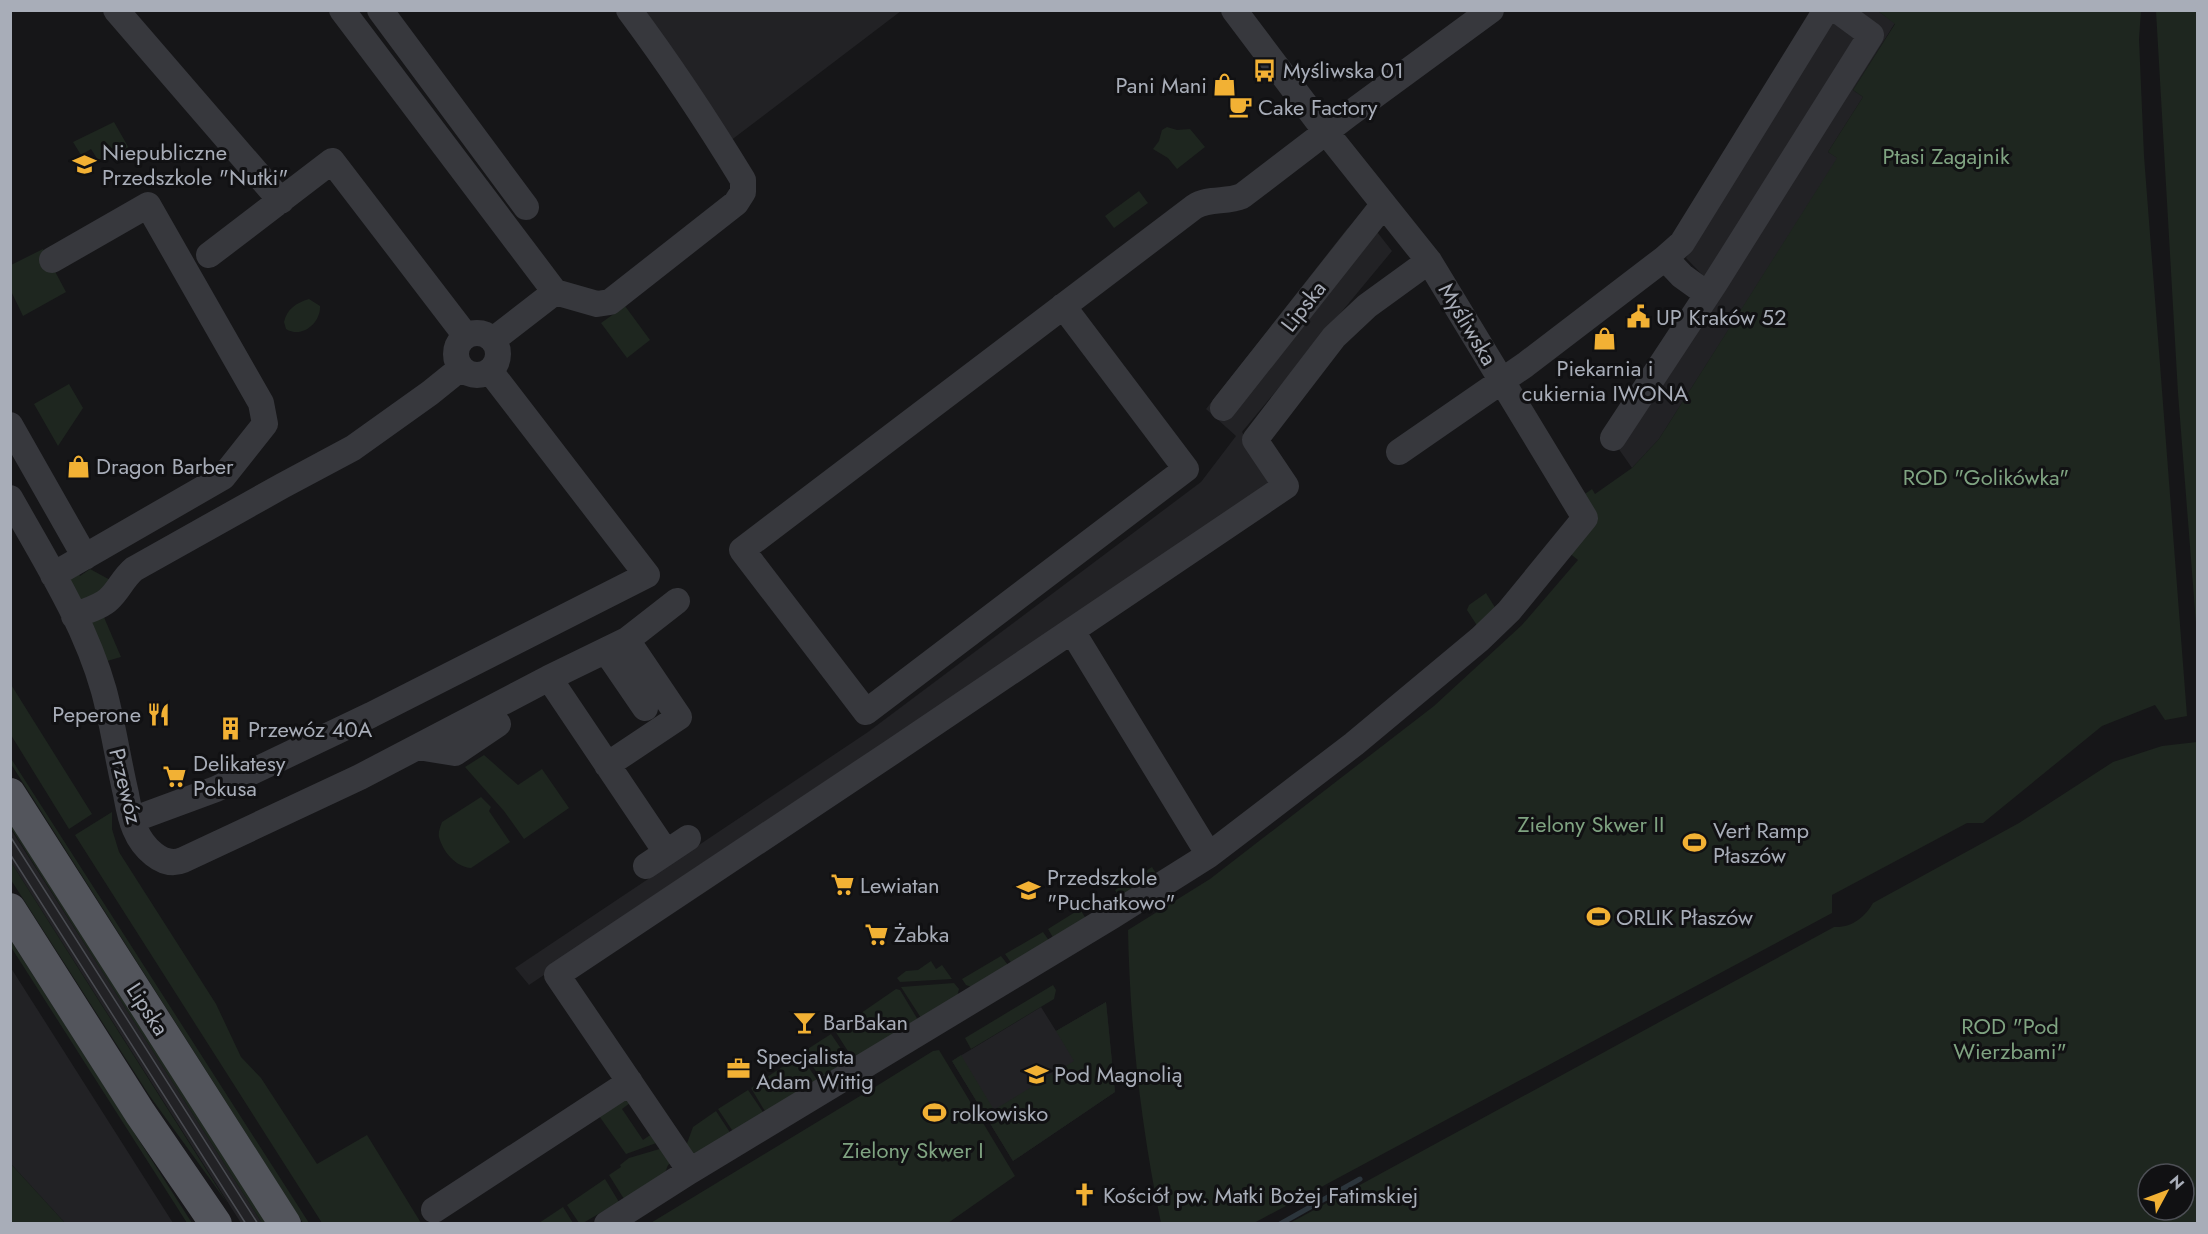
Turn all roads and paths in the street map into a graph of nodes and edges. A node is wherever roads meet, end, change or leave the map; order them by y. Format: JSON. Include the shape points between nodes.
{"nodes":[{"id":1,"x":116,"y":10,"type":"edge"},
{"id":2,"x":342,"y":10,"type":"edge"},
{"id":3,"x":380,"y":10,"type":"edge"},
{"id":4,"x":629,"y":10,"type":"edge"},
{"id":5,"x":1234,"y":10,"type":"edge"},
{"id":6,"x":1491,"y":10,"type":"edge"},
{"id":7,"x":1826,"y":10,"type":"edge"},
{"id":8,"x":1837,"y":10,"type":"edge"},
{"id":9,"x":468,"y":129,"type":"junction"},
{"id":10,"x":1326,"y":132,"type":"junction"},
{"id":11,"x":445,"y":147,"type":"junction"},
{"id":12,"x":281,"y":201,"type":"junction"},
{"id":13,"x":1385,"y":206,"type":"junction"},
{"id":14,"x":526,"y":207,"type":"dead end"},
{"id":15,"x":209,"y":255,"type":"dead end"},
{"id":16,"x":1665,"y":258,"type":"junction"},
{"id":17,"x":52,"y":260,"type":"dead end"},
{"id":18,"x":1429,"y":261,"type":"junction"},
{"id":19,"x":555,"y":292,"type":"junction"},
{"id":20,"x":1707,"y":294,"type":"junction"},
{"id":21,"x":1063,"y":306,"type":"junction"},
{"id":22,"x":466,"y":336,"type":"junction"},
{"id":23,"x":493,"y":340,"type":"junction"},
{"id":24,"x":461,"y":368,"type":"junction"},
{"id":25,"x":490,"y":371,"type":"junction"},
{"id":26,"x":1503,"y":381,"type":"junction"},
{"id":27,"x":1223,"y":408,"type":"dead end"},
{"id":28,"x":10,"y":425,"type":"edge"},
{"id":29,"x":1613,"y":438,"type":"dead end"},
{"id":30,"x":1399,"y":452,"type":"dead end"},
{"id":31,"x":10,"y":498,"type":"edge"},
{"id":32,"x":85,"y":557,"type":"junction"},
{"id":33,"x":53,"y":575,"type":"junction"},
{"id":34,"x":677,"y":601,"type":"dead end"},
{"id":35,"x":74,"y":616,"type":"junction"},
{"id":36,"x":1072,"y":631,"type":"junction"},
{"id":37,"x":616,"y":645,"type":"junction"},
{"id":38,"x":549,"y":678,"type":"junction"},
{"id":39,"x":645,"y":708,"type":"dead end"},
{"id":40,"x":498,"y":724,"type":"dead end"},
{"id":41,"x":418,"y":747,"type":"junction"},
{"id":42,"x":607,"y":765,"type":"junction"},
{"id":43,"x":10,"y":794,"type":"edge"},
{"id":44,"x":132,"y":820,"type":"junction"},
{"id":45,"x":688,"y":838,"type":"dead end"},
{"id":46,"x":1209,"y":855,"type":"junction"},
{"id":47,"x":10,"y":909,"type":"edge"},
{"id":48,"x":630,"y":1082,"type":"junction"},
{"id":49,"x":690,"y":1171,"type":"junction"},
{"id":50,"x":434,"y":1210,"type":"dead end"},
{"id":51,"x":216,"y":1224,"type":"edge"},
{"id":52,"x":285,"y":1224,"type":"edge"},
{"id":53,"x":607,"y":1224,"type":"edge"}],
"edges":[{"from":1,"to":12,"type":"street"},
{"from":2,"to":11,"type":"street"},
{"from":3,"to":9,"type":"street"},
{"from":4,"to":19,"type":"street","via":[[703,115],[743,180],[743,192],[736,203],[610,302],[597,304]]},
{"from":5,"to":10,"type":"street","name":"Myśliwska"},
{"from":6,"to":10,"type":"street"},
{"from":7,"to":16,"type":"street","via":[[1682,243]]},
{"from":8,"to":20,"type":"street","via":[[1871,35]]},
{"from":9,"to":11,"type":"street"},
{"from":9,"to":14,"type":"street"},
{"from":10,"to":13,"type":"street","name":"Myśliwska"},
{"from":10,"to":21,"type":"street","via":[[1242,196],[1210,200],[1194,207]]},
{"from":11,"to":19,"type":"street"},
{"from":12,"to":15,"type":"street"},
{"from":12,"to":22,"type":"street","via":[[332,161]]},
{"from":13,"to":18,"type":"street","name":"Myśliwska"},
{"from":13,"to":27,"type":"street","name":"Lipska"},
{"from":16,"to":20,"type":"street"},
{"from":16,"to":26,"type":"street"},
{"from":17,"to":32,"type":"street","via":[[148,205],[261,403],[266,424],[223,477]]},
{"from":18,"to":26,"type":"street","name":"Myśliwska"},
{"from":18,"to":36,"type":"street","via":[[1367,306],[1334,337],[1255,440],[1286,486]]},
{"from":19,"to":23,"type":"street"},
{"from":20,"to":29,"type":"street"},
{"from":21,"to":21,"type":"street","via":[[742,550],[866,712],[1186,469]]},
{"from":22,"to":23,"type":"street","via":[[478,333]]},
{"from":22,"to":24,"type":"street","via":[[456,351]]},
{"from":23,"to":25,"type":"street","via":[[498,356]]},
{"from":24,"to":25,"type":"street","via":[[472,375]]},
{"from":24,"to":35,"type":"street","via":[[353,448],[134,569],[106,602]]},
{"from":25,"to":44,"type":"street","via":[[647,575],[216,789]]},
{"from":26,"to":30,"type":"street"},
{"from":26,"to":46,"type":"street","name":"Myśliwska","via":[[1585,518],[1509,611],[1480,639],[1354,744]]},
{"from":28,"to":32,"type":"street"},
{"from":31,"to":33,"type":"street","name":"Przewóz"},
{"from":32,"to":33,"type":"street"},
{"from":33,"to":35,"type":"street","name":"Przewóz"},
{"from":34,"to":37,"type":"street","name":"Przewóz"},
{"from":35,"to":44,"type":"street","name":"Przewóz","via":[[104,691]]},
{"from":36,"to":46,"type":"street"},
{"from":36,"to":48,"type":"street","via":[[556,975]]},
{"from":37,"to":38,"type":"street","name":"Przewóz"},
{"from":37,"to":39,"type":"street"},
{"from":37,"to":42,"type":"street","via":[[679,717]]},
{"from":38,"to":41,"type":"street","name":"Przewóz"},
{"from":38,"to":42,"type":"street"},
{"from":40,"to":41,"type":"street","via":[[455,753]]},
{"from":41,"to":44,"type":"street","name":"Przewóz","via":[[179,862],[163,860],[147,850]]},
{"from":42,"to":45,"type":"street","via":[[656,859]]},
{"from":43,"to":52,"type":"main road","name":"Lipska"},
{"from":46,"to":49,"type":"street"},
{"from":47,"to":51,"type":"main road"},
{"from":48,"to":49,"type":"street"},
{"from":48,"to":50,"type":"street"},
{"from":49,"to":53,"type":"street"}]}
